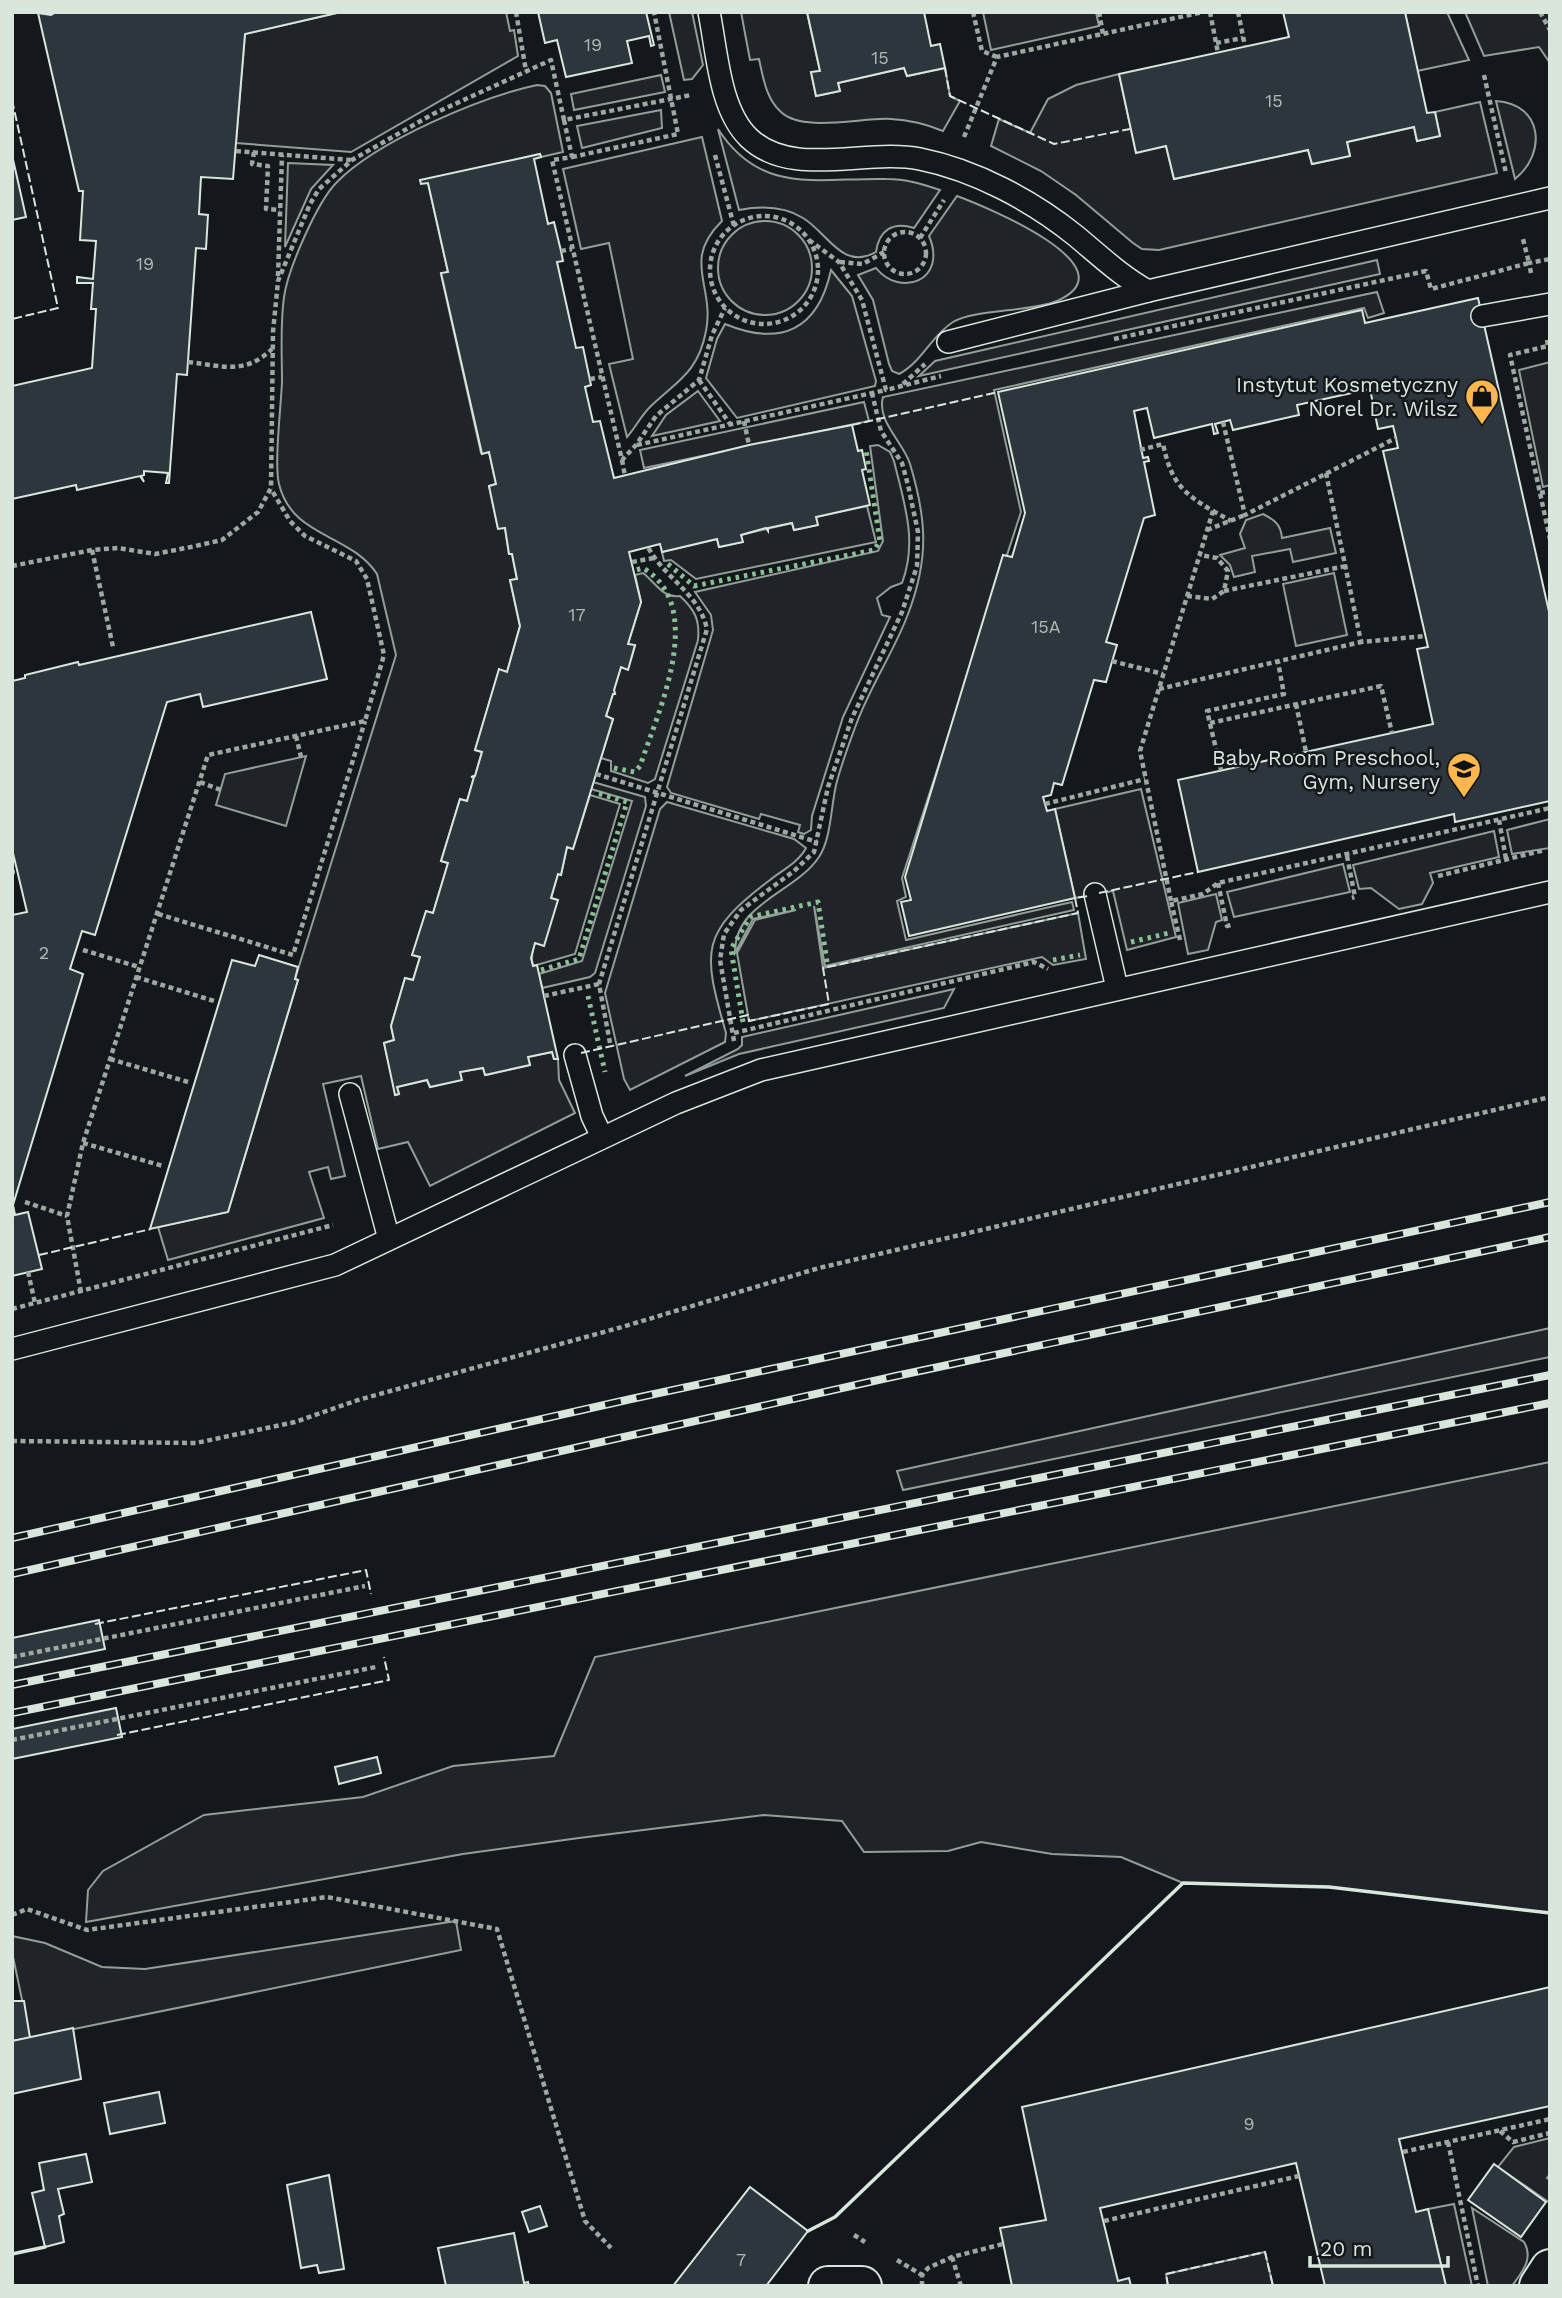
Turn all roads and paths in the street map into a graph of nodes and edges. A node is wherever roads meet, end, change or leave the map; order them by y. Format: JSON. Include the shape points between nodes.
{"nodes":[{"id":1,"x":516,"y":12,"type":"edge"},
{"id":2,"x":654,"y":12,"type":"edge"},
{"id":3,"x":709,"y":12,"type":"edge"},
{"id":4,"x":973,"y":12,"type":"edge"},
{"id":5,"x":1099,"y":12,"type":"edge"},
{"id":6,"x":1203,"y":12,"type":"edge"},
{"id":7,"x":1210,"y":12,"type":"edge"},
{"id":8,"x":1238,"y":12,"type":"edge"},
{"id":9,"x":1540,"y":12,"type":"edge"},
{"id":10,"x":1550,"y":30,"type":"edge"},
{"id":11,"x":1103,"y":34,"type":"junction"},
{"id":12,"x":1243,"y":38,"type":"junction"},
{"id":13,"x":1216,"y":43,"type":"junction"},
{"id":14,"x":1245,"y":46,"type":"dead end"},
{"id":15,"x":1218,"y":53,"type":"dead end"},
{"id":16,"x":997,"y":57,"type":"junction"},
{"id":17,"x":526,"y":71,"type":"junction"},
{"id":18,"x":1484,"y":75,"type":"dead end"},
{"id":19,"x":724,"y":86,"type":"junction"},
{"id":20,"x":671,"y":98,"type":"junction"},
{"id":21,"x":976,"y":109,"type":"dead end"},
{"id":22,"x":564,"y":120,"type":"junction"},
{"id":23,"x":713,"y":146,"type":"dead end"},
{"id":24,"x":236,"y":150,"type":"dead end"},
{"id":25,"x":254,"y":152,"type":"junction"},
{"id":26,"x":282,"y":155,"type":"junction"},
{"id":27,"x":572,"y":157,"type":"junction"},
{"id":28,"x":352,"y":160,"type":"junction"},
{"id":29,"x":952,"y":168,"type":"junction"},
{"id":30,"x":1550,"y":198,"type":"edge"},
{"id":31,"x":1515,"y":206,"type":"junction"},
{"id":32,"x":280,"y":210,"type":"junction"},
{"id":33,"x":734,"y":226,"type":"junction"},
{"id":34,"x":920,"y":237,"type":"junction"},
{"id":35,"x":572,"y":249,"type":"junction"},
{"id":36,"x":561,"y":251,"type":"dead end"},
{"id":37,"x":884,"y":252,"type":"junction"},
{"id":38,"x":839,"y":262,"type":"dead end"},
{"id":39,"x":1529,"y":263,"type":"dead end"},
{"id":40,"x":278,"y":281,"type":"junction"},
{"id":41,"x":1148,"y":291,"type":"junction"},
{"id":42,"x":1545,"y":305,"type":"edge"},
{"id":43,"x":725,"y":308,"type":"junction"},
{"id":44,"x":1482,"y":316,"type":"dead end"},
{"id":45,"x":948,"y":342,"type":"dead end"},
{"id":46,"x":272,"y":348,"type":"junction"},
{"id":47,"x":188,"y":362,"type":"dead end"},
{"id":48,"x":602,"y":377,"type":"junction"},
{"id":49,"x":590,"y":379,"type":"dead end"},
{"id":50,"x":699,"y":380,"type":"junction"},
{"id":51,"x":886,"y":390,"type":"dead end"},
{"id":52,"x":872,"y":393,"type":"junction"},
{"id":53,"x":744,"y":421,"type":"junction"},
{"id":54,"x":1223,"y":422,"type":"dead end"},
{"id":55,"x":730,"y":424,"type":"junction"},
{"id":56,"x":1396,"y":438,"type":"dead end"},
{"id":57,"x":636,"y":445,"type":"junction"},
{"id":58,"x":749,"y":445,"type":"dead end"},
{"id":59,"x":1140,"y":450,"type":"dead end"},
{"id":60,"x":622,"y":460,"type":"junction"},
{"id":61,"x":1326,"y":474,"type":"junction"},
{"id":62,"x":625,"y":476,"type":"dead end"},
{"id":63,"x":271,"y":488,"type":"junction"},
{"id":64,"x":1550,"y":491,"type":"edge"},
{"id":65,"x":1540,"y":493,"type":"junction"},
{"id":66,"x":1213,"y":511,"type":"junction"},
{"id":67,"x":1245,"y":515,"type":"junction"},
{"id":68,"x":1231,"y":521,"type":"junction"},
{"id":69,"x":1208,"y":530,"type":"junction"},
{"id":70,"x":1550,"y":539,"type":"edge"},
{"id":71,"x":648,"y":547,"type":"dead end"},
{"id":72,"x":92,"y":550,"type":"junction"},
{"id":73,"x":1200,"y":555,"type":"junction"},
{"id":74,"x":654,"y":558,"type":"junction"},
{"id":75,"x":632,"y":562,"type":"dead end"},
{"id":76,"x":12,"y":566,"type":"edge"},
{"id":77,"x":1346,"y":566,"type":"junction"},
{"id":78,"x":1224,"y":591,"type":"junction"},
{"id":79,"x":1187,"y":596,"type":"junction"},
{"id":80,"x":1425,"y":636,"type":"dead end"},
{"id":81,"x":1361,"y":642,"type":"junction"},
{"id":82,"x":113,"y":647,"type":"dead end"},
{"id":83,"x":1112,"y":661,"type":"dead end"},
{"id":84,"x":1278,"y":662,"type":"junction"},
{"id":85,"x":1163,"y":674,"type":"junction"},
{"id":86,"x":1159,"y":689,"type":"junction"},
{"id":87,"x":1296,"y":704,"type":"junction"},
{"id":88,"x":365,"y":721,"type":"junction"},
{"id":89,"x":1210,"y":723,"type":"junction"},
{"id":90,"x":1392,"y":733,"type":"dead end"},
{"id":91,"x":296,"y":736,"type":"junction"},
{"id":92,"x":1306,"y":752,"type":"dead end"},
{"id":93,"x":300,"y":757,"type":"dead end"},
{"id":94,"x":1221,"y":770,"type":"dead end"},
{"id":95,"x":596,"y":774,"type":"dead end"},
{"id":96,"x":1145,"y":779,"type":"junction"},
{"id":97,"x":200,"y":782,"type":"junction"},
{"id":98,"x":221,"y":790,"type":"dead end"},
{"id":99,"x":659,"y":793,"type":"junction"},
{"id":100,"x":1045,"y":804,"type":"dead end"},
{"id":101,"x":1550,"y":808,"type":"edge"},
{"id":102,"x":1499,"y":820,"type":"junction"},
{"id":103,"x":817,"y":842,"type":"junction"},
{"id":104,"x":1545,"y":850,"type":"dead end"},
{"id":105,"x":1347,"y":856,"type":"junction"},
{"id":106,"x":1506,"y":859,"type":"junction"},
{"id":107,"x":1438,"y":876,"type":"dead end"},
{"id":108,"x":1218,"y":883,"type":"junction"},
{"id":109,"x":1550,"y":892,"type":"edge"},
{"id":110,"x":1095,"y":894,"type":"dead end"},
{"id":111,"x":1342,"y":900,"type":"dead end"},
{"id":112,"x":1171,"y":901,"type":"junction"},
{"id":113,"x":158,"y":914,"type":"junction"},
{"id":114,"x":1240,"y":923,"type":"dead end"},
{"id":115,"x":83,"y":950,"type":"dead end"},
{"id":116,"x":1110,"y":959,"type":"junction"},
{"id":117,"x":139,"y":967,"type":"junction"},
{"id":118,"x":136,"y":977,"type":"junction"},
{"id":119,"x":599,"y":984,"type":"junction"},
{"id":120,"x":1117,"y":988,"type":"junction"},
{"id":121,"x":544,"y":996,"type":"dead end"},
{"id":122,"x":214,"y":1001,"type":"dead end"},
{"id":123,"x":731,"y":1019,"type":"dead end"},
{"id":124,"x":734,"y":1032,"type":"dead end"},
{"id":125,"x":611,"y":1047,"type":"dead end"},
{"id":126,"x":575,"y":1055,"type":"dead end"},
{"id":127,"x":110,"y":1059,"type":"junction"},
{"id":128,"x":188,"y":1082,"type":"dead end"},
{"id":129,"x":350,"y":1094,"type":"dead end"},
{"id":130,"x":1550,"y":1097,"type":"edge"},
{"id":131,"x":602,"y":1137,"type":"junction"},
{"id":132,"x":83,"y":1143,"type":"junction"},
{"id":133,"x":163,"y":1166,"type":"dead end"},
{"id":134,"x":25,"y":1202,"type":"dead end"},
{"id":135,"x":66,"y":1216,"type":"junction"},
{"id":136,"x":389,"y":1240,"type":"junction"},
{"id":137,"x":28,"y":1272,"type":"dead end"},
{"id":138,"x":82,"y":1292,"type":"dead end"},
{"id":139,"x":35,"y":1303,"type":"dead end"},
{"id":140,"x":12,"y":1349,"type":"edge"},
{"id":141,"x":12,"y":1441,"type":"edge"},
{"id":142,"x":365,"y":1586,"type":"dead end"},
{"id":143,"x":12,"y":1657,"type":"edge"},
{"id":144,"x":376,"y":1667,"type":"dead end"},
{"id":145,"x":12,"y":1740,"type":"edge"},
{"id":146,"x":12,"y":1915,"type":"edge"},
{"id":147,"x":1550,"y":2119,"type":"edge"},
{"id":148,"x":1499,"y":2130,"type":"junction"},
{"id":149,"x":1550,"y":2133,"type":"edge"},
{"id":150,"x":1448,"y":2142,"type":"junction"},
{"id":151,"x":1403,"y":2152,"type":"dead end"},
{"id":152,"x":1299,"y":2176,"type":"dead end"},
{"id":153,"x":1104,"y":2221,"type":"dead end"},
{"id":154,"x":1003,"y":2245,"type":"dead end"},
{"id":155,"x":611,"y":2248,"type":"dead end"},
{"id":156,"x":952,"y":2257,"type":"junction"},
{"id":157,"x":1550,"y":2269,"type":"edge"},
{"id":158,"x":828,"y":2286,"type":"edge"},
{"id":159,"x":862,"y":2286,"type":"edge"},
{"id":160,"x":922,"y":2286,"type":"edge"},
{"id":161,"x":961,"y":2286,"type":"edge"},
{"id":162,"x":1478,"y":2286,"type":"edge"},
{"id":163,"x":1539,"y":2286,"type":"edge"}],
"edges":[{"from":1,"to":17,"type":"path"},
{"from":2,"to":20,"type":"path"},
{"from":3,"to":19,"type":"lane"},
{"from":4,"to":16,"type":"path","via":[[982,51]]},
{"from":5,"to":11,"type":"path"},
{"from":6,"to":11,"type":"path"},
{"from":7,"to":13,"type":"path"},
{"from":8,"to":12,"type":"path"},
{"from":9,"to":10,"type":"path"},
{"from":11,"to":16,"type":"path"},
{"from":12,"to":13,"type":"path"},
{"from":12,"to":14,"type":"path"},
{"from":13,"to":15,"type":"path"},
{"from":16,"to":21,"type":"path"},
{"from":17,"to":22,"type":"path","via":[[551,60]]},
{"from":17,"to":28,"type":"path","via":[[433,114]]},
{"from":18,"to":31,"type":"path"},
{"from":19,"to":20,"type":"path"},
{"from":19,"to":29,"type":"lane","via":[[740,127],[770,152],[792,158],[897,156]]},
{"from":20,"to":22,"type":"path"},
{"from":20,"to":27,"type":"path","via":[[678,134]]},
{"from":22,"to":27,"type":"path"},
{"from":23,"to":33,"type":"path"},
{"from":24,"to":25,"type":"path"},
{"from":25,"to":26,"type":"path"},
{"from":25,"to":32,"type":"path","via":[[252,164],[268,166],[265,209]]},
{"from":26,"to":28,"type":"path"},
{"from":26,"to":32,"type":"path"},
{"from":27,"to":35,"type":"path","via":[[552,160]]},
{"from":28,"to":40,"type":"path","via":[[319,189]]},
{"from":29,"to":34,"type":"path","via":[[949,194]]},
{"from":29,"to":41,"type":"lane","via":[[1046,215]]},
{"from":30,"to":31,"type":"lane"},
{"from":31,"to":39,"type":"path"},
{"from":31,"to":41,"type":"lane"},
{"from":32,"to":40,"type":"path"},
{"from":33,"to":43,"type":"path","via":[[716,244],[711,260],[710,277]]},
{"from":33,"to":43,"type":"path","via":[[761,215],[796,226],[809,240],[818,276],[813,294],[789,318],[755,324]]},
{"from":34,"to":37,"type":"path","via":[[894,234]]},
{"from":34,"to":37,"type":"path","via":[[927,257],[914,273],[894,271]]},
{"from":35,"to":36,"type":"path"},
{"from":35,"to":48,"type":"path"},
{"from":37,"to":38,"type":"path","via":[[863,264]]},
{"from":40,"to":46,"type":"path"},
{"from":41,"to":45,"type":"lane"},
{"from":42,"to":44,"type":"lane"},
{"from":42,"to":65,"type":"path","via":[[1548,346],[1510,355]]},
{"from":43,"to":50,"type":"path"},
{"from":46,"to":47,"type":"path","via":[[258,363],[242,368]]},
{"from":46,"to":63,"type":"path"},
{"from":48,"to":49,"type":"path"},
{"from":48,"to":60,"type":"path"},
{"from":50,"to":55,"type":"path"},
{"from":50,"to":57,"type":"path","via":[[656,416]]},
{"from":51,"to":52,"type":"path"},
{"from":52,"to":53,"type":"path"},
{"from":52,"to":103,"type":"path","via":[[881,431],[902,463],[908,485],[918,532],[917,566],[902,612],[852,718],[828,787]]},
{"from":53,"to":55,"type":"path"},
{"from":53,"to":58,"type":"path"},
{"from":54,"to":67,"type":"path"},
{"from":55,"to":57,"type":"path"},
{"from":56,"to":61,"type":"path"},
{"from":57,"to":60,"type":"path"},
{"from":59,"to":66,"type":"path","via":[[1163,444],[1168,467],[1184,493]]},
{"from":60,"to":62,"type":"path"},
{"from":61,"to":67,"type":"path"},
{"from":61,"to":77,"type":"path"},
{"from":63,"to":72,"type":"path","via":[[258,512],[222,540],[155,554],[118,548]]},
{"from":63,"to":88,"type":"path","via":[[290,521],[305,536],[356,561],[367,579],[384,655]]},
{"from":64,"to":65,"type":"path"},
{"from":65,"to":70,"type":"path"},
{"from":66,"to":68,"type":"path"},
{"from":66,"to":69,"type":"path"},
{"from":67,"to":68,"type":"path"},
{"from":68,"to":69,"type":"path"},
{"from":69,"to":73,"type":"path"},
{"from":71,"to":74,"type":"path"},
{"from":72,"to":76,"type":"path"},
{"from":72,"to":82,"type":"path"},
{"from":73,"to":78,"type":"path","via":[[1217,558],[1227,571]]},
{"from":73,"to":79,"type":"path"},
{"from":74,"to":75,"type":"path"},
{"from":74,"to":99,"type":"path","via":[[698,604],[707,629]]},
{"from":77,"to":78,"type":"path"},
{"from":77,"to":81,"type":"path"},
{"from":78,"to":79,"type":"path","via":[[1212,599]]},
{"from":79,"to":85,"type":"path"},
{"from":80,"to":81,"type":"path"},
{"from":81,"to":84,"type":"path"},
{"from":83,"to":85,"type":"path"},
{"from":84,"to":86,"type":"path"},
{"from":84,"to":89,"type":"path","via":[[1284,694],[1207,711]]},
{"from":85,"to":86,"type":"path"},
{"from":86,"to":96,"type":"path","via":[[1140,751]]},
{"from":87,"to":89,"type":"path"},
{"from":87,"to":90,"type":"path","via":[[1381,686]]},
{"from":87,"to":92,"type":"path"},
{"from":88,"to":91,"type":"path"},
{"from":88,"to":113,"type":"path","via":[[293,955]]},
{"from":89,"to":94,"type":"path"},
{"from":91,"to":93,"type":"path"},
{"from":91,"to":97,"type":"path","via":[[208,755]]},
{"from":95,"to":99,"type":"path"},
{"from":96,"to":100,"type":"path"},
{"from":96,"to":112,"type":"path"},
{"from":97,"to":98,"type":"path"},
{"from":97,"to":113,"type":"path"},
{"from":99,"to":103,"type":"path"},
{"from":99,"to":119,"type":"path"},
{"from":101,"to":102,"type":"path"},
{"from":102,"to":105,"type":"path"},
{"from":102,"to":106,"type":"path"},
{"from":103,"to":123,"type":"path","via":[[808,859],[741,910],[724,934],[720,960]]},
{"from":104,"to":106,"type":"path"},
{"from":105,"to":108,"type":"path"},
{"from":105,"to":111,"type":"path","via":[[1355,897]]},
{"from":106,"to":107,"type":"path"},
{"from":108,"to":112,"type":"path","via":[[1203,894]]},
{"from":108,"to":114,"type":"path","via":[[1227,926]]},
{"from":109,"to":120,"type":"lane"},
{"from":110,"to":116,"type":"lane"},
{"from":112,"to":116,"type":"path","via":[[1181,942]]},
{"from":113,"to":117,"type":"path"},
{"from":115,"to":117,"type":"path"},
{"from":116,"to":120,"type":"lane"},
{"from":116,"to":124,"type":"path","via":[[1055,972],[1034,962]]},
{"from":117,"to":118,"type":"path"},
{"from":118,"to":122,"type":"path"},
{"from":118,"to":127,"type":"path"},
{"from":119,"to":121,"type":"path"},
{"from":119,"to":125,"type":"path"},
{"from":120,"to":131,"type":"lane","via":[[761,1070],[676,1102]]},
{"from":126,"to":131,"type":"lane"},
{"from":127,"to":128,"type":"path"},
{"from":127,"to":132,"type":"path"},
{"from":129,"to":136,"type":"lane"},
{"from":130,"to":141,"type":"path","via":[[820,1268],[295,1422],[196,1443]]},
{"from":131,"to":136,"type":"lane"},
{"from":132,"to":133,"type":"path"},
{"from":132,"to":135,"type":"path"},
{"from":134,"to":135,"type":"path"},
{"from":135,"to":138,"type":"path"},
{"from":136,"to":140,"type":"lane","via":[[335,1265]]},
{"from":137,"to":139,"type":"path"},
{"from":142,"to":143,"type":"path"},
{"from":144,"to":145,"type":"path"},
{"from":146,"to":155,"type":"path","via":[[27,1909],[87,1930],[327,1896],[497,1929],[585,2221]]},
{"from":147,"to":148,"type":"path"},
{"from":148,"to":149,"type":"path","via":[[1513,2142]]},
{"from":148,"to":150,"type":"path"},
{"from":150,"to":151,"type":"path"},
{"from":150,"to":162,"type":"path"},
{"from":152,"to":153,"type":"path"},
{"from":154,"to":156,"type":"path"},
{"from":156,"to":160,"type":"path","via":[[928,2268]]},
{"from":156,"to":161,"type":"path"},
{"from":157,"to":163,"type":"street"},
{"from":158,"to":159,"type":"street"}]}
